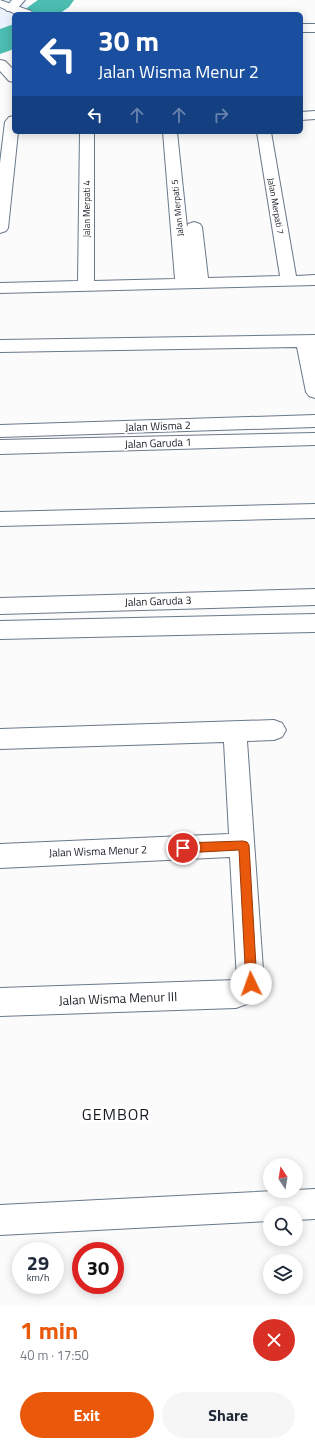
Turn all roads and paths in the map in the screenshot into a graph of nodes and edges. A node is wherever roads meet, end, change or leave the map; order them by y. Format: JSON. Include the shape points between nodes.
{"nodes":[{"id":1,"x":303,"y":28,"type":"edge"},
{"id":2,"x":315,"y":28,"type":"edge"},
{"id":3,"x":0,"y":64,"type":"edge"},
{"id":4,"x":8,"y":77,"type":"edge"},
{"id":5,"x":315,"y":115,"type":"edge"},
{"id":6,"x":303,"y":116,"type":"edge"},
{"id":7,"x":10,"y":122,"type":"edge"},
{"id":8,"x":87,"y":134,"type":"edge"},
{"id":9,"x":170,"y":134,"type":"edge"},
{"id":10,"x":184,"y":134,"type":"edge"},
{"id":11,"x":264,"y":134,"type":"edge"},
{"id":12,"x":186,"y":148,"type":"dead end"},
{"id":13,"x":192,"y":211,"type":"dead end"},
{"id":14,"x":0,"y":228,"type":"edge"},
{"id":15,"x":289,"y":280,"type":"junction"},
{"id":16,"x":315,"y":280,"type":"edge"},
{"id":17,"x":192,"y":283,"type":"junction"},
{"id":18,"x":86,"y":285,"type":"junction"},
{"id":19,"x":0,"y":288,"type":"edge"},
{"id":20,"x":310,"y":341,"type":"edge"},
{"id":21,"x":0,"y":346,"type":"edge"},
{"id":22,"x":315,"y":392,"type":"edge"},
{"id":23,"x":315,"y":421,"type":"edge"},
{"id":24,"x":0,"y":431,"type":"edge"},
{"id":25,"x":315,"y":439,"type":"edge"},
{"id":26,"x":0,"y":447,"type":"edge"},
{"id":27,"x":315,"y":511,"type":"edge"},
{"id":28,"x":0,"y":519,"type":"edge"},
{"id":29,"x":315,"y":597,"type":"edge"},
{"id":30,"x":0,"y":606,"type":"edge"},
{"id":31,"x":315,"y":623,"type":"edge"},
{"id":32,"x":0,"y":630,"type":"edge"},
{"id":33,"x":274,"y":730,"type":"dead end"},
{"id":34,"x":235,"y":731,"type":"junction"},
{"id":35,"x":0,"y":739,"type":"edge"},
{"id":36,"x":243,"y":845,"type":"junction"},
{"id":37,"x":0,"y":856,"type":"edge"},
{"id":38,"x":0,"y":1002,"type":"edge"},
{"id":39,"x":315,"y":1204,"type":"edge"},
{"id":40,"x":0,"y":1220,"type":"edge"}],
"edges":[{"from":1,"to":2,"type":"street"},
{"from":3,"to":4,"type":"street"},
{"from":5,"to":6,"type":"street"},
{"from":7,"to":14,"type":"street"},
{"from":8,"to":18,"type":"street","name":"Jalan Merpati 4"},
{"from":9,"to":17,"type":"street","name":"Jalan Merpati 5"},
{"from":10,"to":12,"type":"street"},
{"from":11,"to":15,"type":"street","name":"Jalan Merpati 7"},
{"from":13,"to":17,"type":"street"},
{"from":15,"to":16,"type":"street"},
{"from":15,"to":17,"type":"street"},
{"from":17,"to":18,"type":"street"},
{"from":18,"to":19,"type":"street"},
{"from":20,"to":21,"type":"street"},
{"from":20,"to":22,"type":"street"},
{"from":23,"to":24,"type":"street","name":"Jalan Wisma 2"},
{"from":25,"to":26,"type":"street","name":"Jalan Garuda 1"},
{"from":27,"to":28,"type":"street"},
{"from":29,"to":30,"type":"street","name":"Jalan Garuda 3"},
{"from":31,"to":32,"type":"street"},
{"from":33,"to":34,"type":"street"},
{"from":34,"to":35,"type":"street"},
{"from":34,"to":36,"type":"street"},
{"from":36,"to":37,"type":"street","name":"Jalan Wisma Menur 2"},
{"from":36,"to":38,"type":"street","name":"Jalan Wisma Menur III","via":[[251,984],[248,990],[236,994]]},
{"from":39,"to":40,"type":"street"}]}
